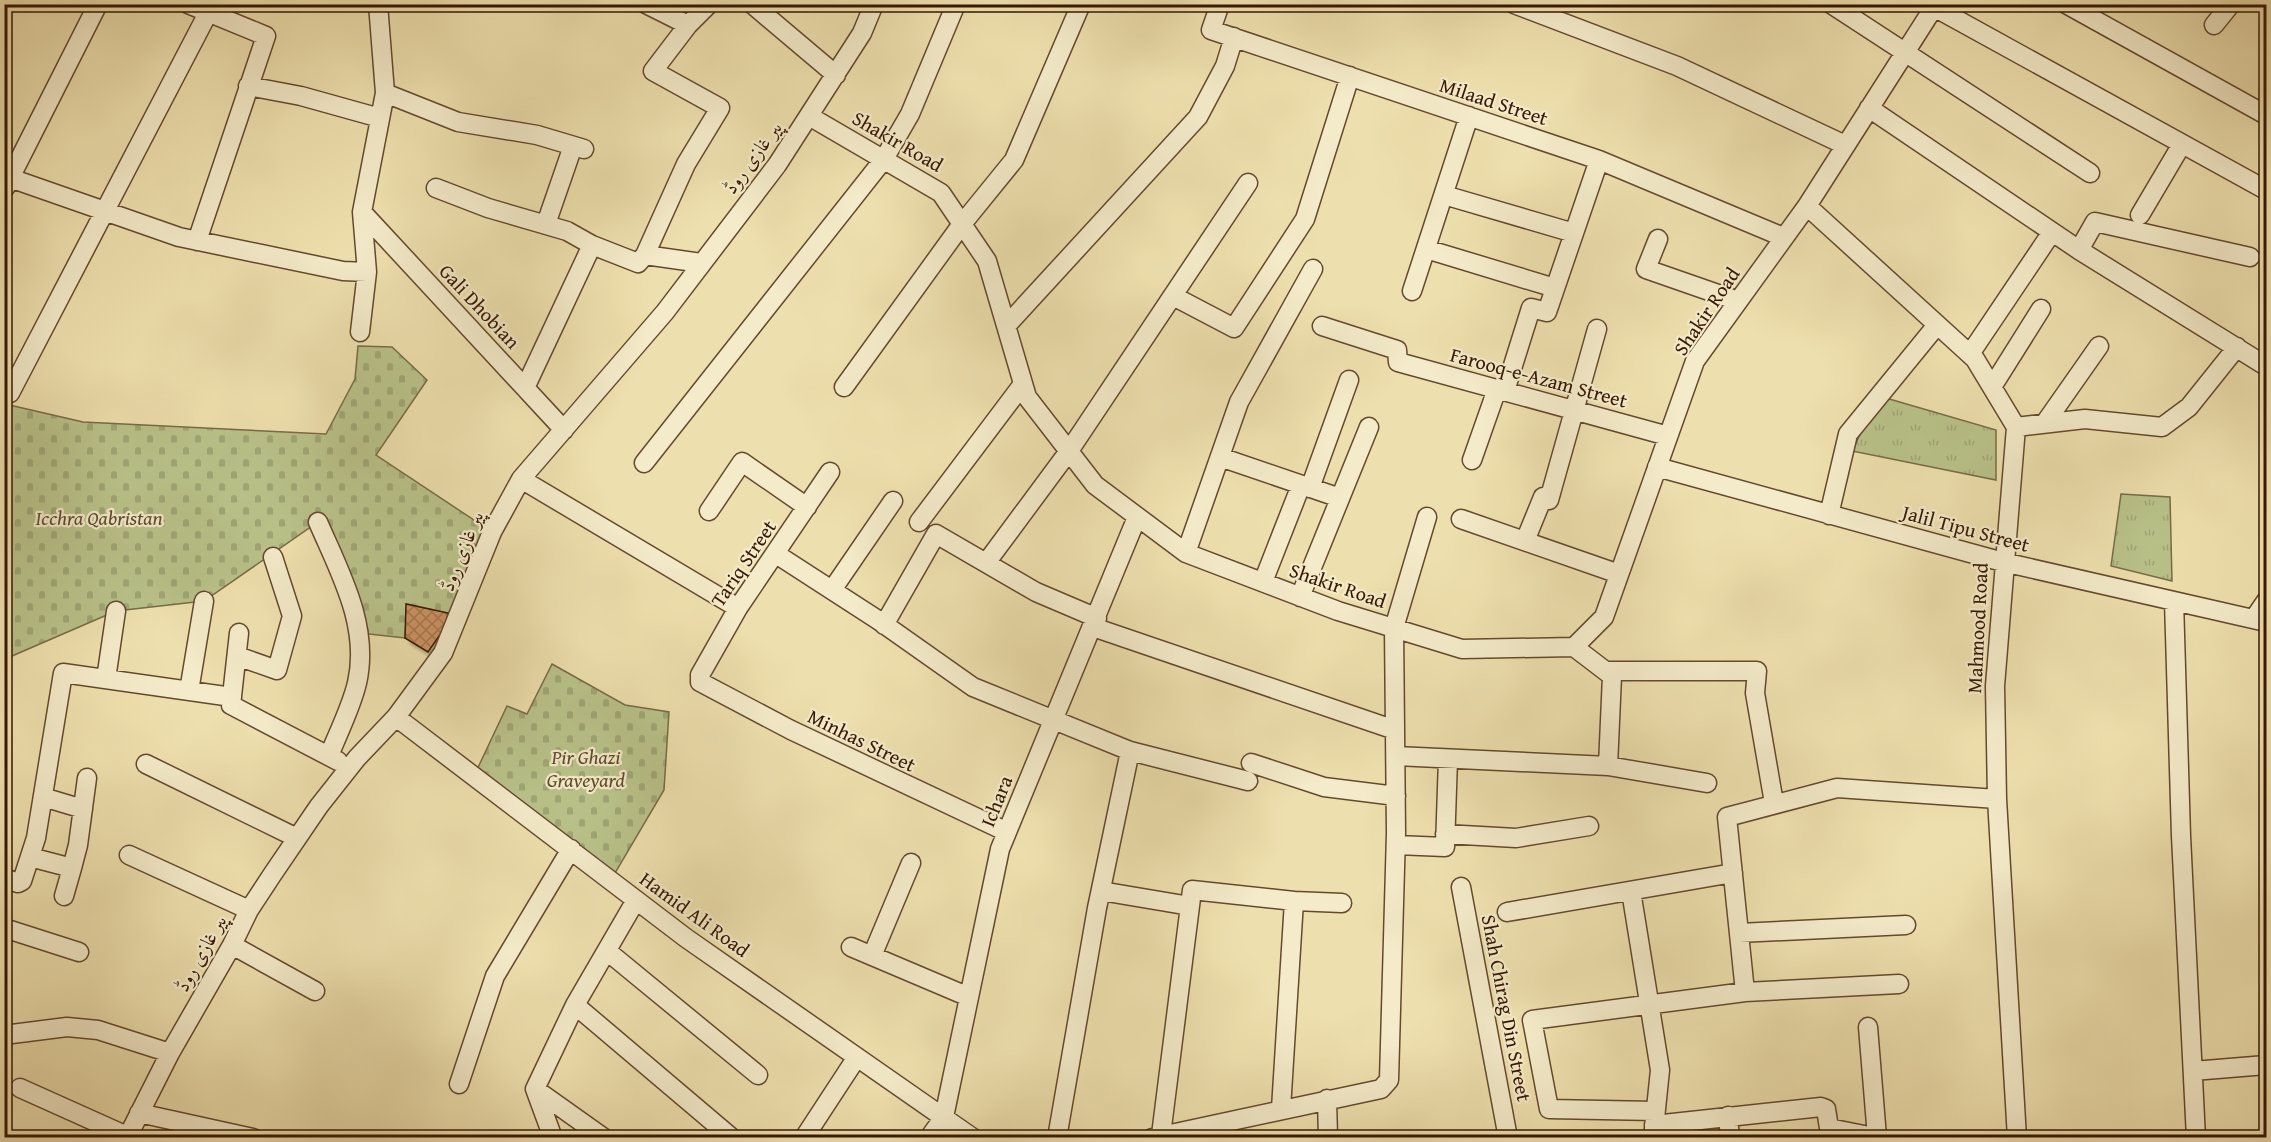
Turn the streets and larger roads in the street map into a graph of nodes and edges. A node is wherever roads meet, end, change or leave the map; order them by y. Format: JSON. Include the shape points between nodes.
{"nodes":[{"id":1,"x":98,"y":4,"type":"edge"},
{"id":2,"x":188,"y":4,"type":"edge"},
{"id":3,"x":378,"y":4,"type":"edge"},
{"id":4,"x":646,"y":4,"type":"edge"},
{"id":5,"x":709,"y":4,"type":"edge"},
{"id":6,"x":752,"y":4,"type":"edge"},
{"id":7,"x":874,"y":4,"type":"edge"},
{"id":8,"x":956,"y":4,"type":"edge"},
{"id":9,"x":1081,"y":4,"type":"edge"},
{"id":10,"x":1220,"y":4,"type":"edge"},
{"id":11,"x":1515,"y":4,"type":"edge"},
{"id":12,"x":1831,"y":4,"type":"edge"},
{"id":13,"x":2066,"y":4,"type":"edge"},
{"id":14,"x":2231,"y":4,"type":"edge"},
{"id":15,"x":1935,"y":6,"type":"edge"},
{"id":16,"x":208,"y":13,"type":"junction"},
{"id":17,"x":688,"y":25,"type":"junction"},
{"id":18,"x":2214,"y":25,"type":"dead end"},
{"id":19,"x":1234,"y":38,"type":"junction"},
{"id":20,"x":1905,"y":50,"type":"junction"},
{"id":21,"x":836,"y":75,"type":"junction"},
{"id":22,"x":1350,"y":76,"type":"junction"},
{"id":23,"x":248,"y":86,"type":"junction"},
{"id":24,"x":385,"y":93,"type":"junction"},
{"id":25,"x":1869,"y":108,"type":"junction"},
{"id":26,"x":2266,"y":115,"type":"edge"},
{"id":27,"x":809,"y":116,"type":"junction"},
{"id":28,"x":1469,"y":116,"type":"junction"},
{"id":29,"x":380,"y":118,"type":"junction"},
{"id":30,"x":2182,"y":144,"type":"junction"},
{"id":31,"x":1845,"y":145,"type":"junction"},
{"id":32,"x":884,"y":159,"type":"junction"},
{"id":33,"x":1599,"y":160,"type":"junction"},
{"id":34,"x":2090,"y":173,"type":"dead end"},
{"id":35,"x":1248,"y":183,"type":"dead end"},
{"id":36,"x":7,"y":184,"type":"edge"},
{"id":37,"x":436,"y":188,"type":"dead end"},
{"id":38,"x":2266,"y":190,"type":"edge"},
{"id":39,"x":1444,"y":195,"type":"junction"},
{"id":40,"x":1807,"y":206,"type":"junction"},
{"id":41,"x":104,"y":211,"type":"junction"},
{"id":42,"x":362,"y":212,"type":"junction"},
{"id":43,"x":2140,"y":215,"type":"dead end"},
{"id":44,"x":546,"y":224,"type":"junction"},
{"id":45,"x":962,"y":224,"type":"junction"},
{"id":46,"x":2052,"y":232,"type":"junction"},
{"id":47,"x":1574,"y":233,"type":"junction"},
{"id":48,"x":1783,"y":237,"type":"junction"},
{"id":49,"x":1658,"y":239,"type":"dead end"},
{"id":50,"x":196,"y":241,"type":"junction"},
{"id":51,"x":592,"y":245,"type":"junction"},
{"id":52,"x":1426,"y":249,"type":"junction"},
{"id":53,"x":2079,"y":250,"type":"junction"},
{"id":54,"x":645,"y":255,"type":"junction"},
{"id":55,"x":2250,"y":256,"type":"dead end"},
{"id":56,"x":701,"y":262,"type":"junction"},
{"id":57,"x":1313,"y":269,"type":"dead end"},
{"id":58,"x":367,"y":272,"type":"junction"},
{"id":59,"x":1555,"y":288,"type":"junction"},
{"id":60,"x":1412,"y":291,"type":"dead end"},
{"id":61,"x":1173,"y":296,"type":"junction"},
{"id":62,"x":1738,"y":301,"type":"junction"},
{"id":63,"x":2041,"y":309,"type":"dead end"},
{"id":64,"x":1006,"y":326,"type":"junction"},
{"id":65,"x":1322,"y":326,"type":"dead end"},
{"id":66,"x":1937,"y":326,"type":"junction"},
{"id":67,"x":1597,"y":329,"type":"dead end"},
{"id":68,"x":360,"y":332,"type":"dead end"},
{"id":69,"x":2099,"y":346,"type":"dead end"},
{"id":70,"x":2237,"y":348,"type":"junction"},
{"id":71,"x":1970,"y":354,"type":"junction"},
{"id":72,"x":2266,"y":366,"type":"edge"},
{"id":73,"x":1349,"y":380,"type":"dead end"},
{"id":74,"x":1023,"y":384,"type":"junction"},
{"id":75,"x":844,"y":387,"type":"dead end"},
{"id":76,"x":1992,"y":387,"type":"junction"},
{"id":77,"x":525,"y":388,"type":"junction"},
{"id":78,"x":1501,"y":390,"type":"junction"},
{"id":79,"x":4,"y":391,"type":"edge"},
{"id":80,"x":1574,"y":410,"type":"junction"},
{"id":81,"x":2045,"y":423,"type":"junction"},
{"id":82,"x":1369,"y":427,"type":"dead end"},
{"id":83,"x":2016,"y":427,"type":"junction"},
{"id":84,"x":564,"y":430,"type":"junction"},
{"id":85,"x":1668,"y":436,"type":"junction"},
{"id":86,"x":1069,"y":452,"type":"junction"},
{"id":87,"x":1220,"y":457,"type":"junction"},
{"id":88,"x":1472,"y":460,"type":"dead end"},
{"id":89,"x":644,"y":463,"type":"dead end"},
{"id":90,"x":1657,"y":467,"type":"junction"},
{"id":91,"x":830,"y":472,"type":"dead end"},
{"id":92,"x":521,"y":479,"type":"junction"},
{"id":93,"x":1305,"y":486,"type":"junction"},
{"id":94,"x":1340,"y":498,"type":"junction"},
{"id":95,"x":893,"y":501,"type":"dead end"},
{"id":96,"x":807,"y":507,"type":"junction"},
{"id":97,"x":709,"y":511,"type":"dead end"},
{"id":98,"x":1829,"y":515,"type":"junction"},
{"id":99,"x":1137,"y":517,"type":"junction"},
{"id":100,"x":1427,"y":517,"type":"dead end"},
{"id":101,"x":1461,"y":519,"type":"dead end"},
{"id":102,"x":318,"y":522,"type":"dead end"},
{"id":103,"x":919,"y":522,"type":"dead end"},
{"id":104,"x":1525,"y":541,"type":"junction"},
{"id":105,"x":1186,"y":553,"type":"junction"},
{"id":106,"x":776,"y":554,"type":"junction"},
{"id":107,"x":273,"y":556,"type":"dead end"},
{"id":108,"x":2003,"y":562,"type":"junction"},
{"id":109,"x":987,"y":563,"type":"junction"},
{"id":110,"x":1619,"y":574,"type":"junction"},
{"id":111,"x":1263,"y":582,"type":"junction"},
{"id":112,"x":832,"y":590,"type":"junction"},
{"id":113,"x":1300,"y":597,"type":"junction"},
{"id":114,"x":204,"y":601,"type":"dead end"},
{"id":115,"x":2174,"y":601,"type":"junction"},
{"id":116,"x":2266,"y":601,"type":"edge"},
{"id":117,"x":738,"y":608,"type":"junction"},
{"id":118,"x":116,"y":611,"type":"dead end"},
{"id":119,"x":2261,"y":620,"type":"edge"},
{"id":120,"x":1095,"y":623,"type":"junction"},
{"id":121,"x":884,"y":625,"type":"junction"},
{"id":122,"x":1394,"y":628,"type":"junction"},
{"id":123,"x":239,"y":633,"type":"dead end"},
{"id":124,"x":1574,"y":647,"type":"junction"},
{"id":125,"x":237,"y":656,"type":"junction"},
{"id":126,"x":1606,"y":671,"type":"junction"},
{"id":127,"x":106,"y":679,"type":"junction"},
{"id":128,"x":700,"y":682,"type":"joint"},
{"id":129,"x":189,"y":691,"type":"junction"},
{"id":130,"x":232,"y":697,"type":"junction"},
{"id":131,"x":396,"y":717,"type":"junction"},
{"id":132,"x":1055,"y":721,"type":"junction"},
{"id":133,"x":1395,"y":730,"type":"junction"},
{"id":134,"x":1130,"y":750,"type":"junction"},
{"id":135,"x":329,"y":756,"type":"junction"},
{"id":136,"x":1396,"y":756,"type":"junction"},
{"id":137,"x":1448,"y":759,"type":"junction"},
{"id":138,"x":1251,"y":763,"type":"dead end"},
{"id":139,"x":146,"y":764,"type":"dead end"},
{"id":140,"x":1608,"y":766,"type":"junction"},
{"id":141,"x":350,"y":767,"type":"junction"},
{"id":142,"x":87,"y":778,"type":"dead end"},
{"id":143,"x":1248,"y":781,"type":"dead end"},
{"id":144,"x":1707,"y":783,"type":"dead end"},
{"id":145,"x":1396,"y":796,"type":"junction"},
{"id":146,"x":43,"y":797,"type":"junction"},
{"id":147,"x":1997,"y":799,"type":"junction"},
{"id":148,"x":1774,"y":803,"type":"junction"},
{"id":149,"x":83,"y":809,"type":"junction"},
{"id":150,"x":1589,"y":826,"type":"dead end"},
{"id":151,"x":1007,"y":832,"type":"junction"},
{"id":152,"x":1445,"y":834,"type":"junction"},
{"id":153,"x":297,"y":838,"type":"junction"},
{"id":154,"x":1396,"y":845,"type":"junction"},
{"id":155,"x":571,"y":849,"type":"junction"},
{"id":156,"x":129,"y":855,"type":"dead end"},
{"id":157,"x":30,"y":857,"type":"junction"},
{"id":158,"x":911,"y":863,"type":"dead end"},
{"id":159,"x":72,"y":868,"type":"junction"},
{"id":160,"x":1733,"y":873,"type":"junction"},
{"id":161,"x":4,"y":878,"type":"edge"},
{"id":162,"x":1461,"y":887,"type":"dead end"},
{"id":163,"x":1101,"y":891,"type":"junction"},
{"id":164,"x":1631,"y":891,"type":"junction"},
{"id":165,"x":64,"y":896,"type":"dead end"},
{"id":166,"x":636,"y":900,"type":"junction"},
{"id":167,"x":1294,"y":901,"type":"junction"},
{"id":168,"x":1342,"y":903,"type":"dead end"},
{"id":169,"x":1190,"y":906,"type":"junction"},
{"id":170,"x":249,"y":910,"type":"junction"},
{"id":171,"x":1507,"y":912,"type":"dead end"},
{"id":172,"x":1906,"y":926,"type":"dead end"},
{"id":173,"x":4,"y":928,"type":"edge"},
{"id":174,"x":1739,"y":933,"type":"junction"},
{"id":175,"x":232,"y":945,"type":"junction"},
{"id":176,"x":851,"y":947,"type":"dead end"},
{"id":177,"x":607,"y":951,"type":"junction"},
{"id":178,"x":79,"y":952,"type":"dead end"},
{"id":179,"x":872,"y":956,"type":"junction"},
{"id":180,"x":1899,"y":984,"type":"dead end"},
{"id":181,"x":315,"y":991,"type":"dead end"},
{"id":182,"x":1745,"y":992,"type":"junction"},
{"id":183,"x":969,"y":998,"type":"junction"},
{"id":184,"x":575,"y":1005,"type":"junction"},
{"id":185,"x":1652,"y":1006,"type":"junction"},
{"id":186,"x":1868,"y":1027,"type":"dead end"},
{"id":187,"x":4,"y":1035,"type":"edge"},
{"id":188,"x":170,"y":1053,"type":"junction"},
{"id":189,"x":857,"y":1057,"type":"junction"},
{"id":190,"x":2266,"y":1065,"type":"edge"},
{"id":191,"x":2193,"y":1071,"type":"junction"},
{"id":192,"x":758,"y":1075,"type":"dead end"},
{"id":193,"x":459,"y":1084,"type":"dead end"},
{"id":194,"x":20,"y":1088,"type":"dead end"},
{"id":195,"x":535,"y":1089,"type":"junction"},
{"id":196,"x":1327,"y":1099,"type":"junction"},
{"id":197,"x":1281,"y":1109,"type":"junction"},
{"id":198,"x":139,"y":1113,"type":"junction"},
{"id":199,"x":1728,"y":1116,"type":"junction"},
{"id":200,"x":944,"y":1117,"type":"junction"},
{"id":201,"x":1654,"y":1125,"type":"edge"},
{"id":202,"x":1216,"y":1131,"type":"edge"},
{"id":203,"x":1830,"y":1133,"type":"edge"},
{"id":204,"x":1156,"y":1136,"type":"edge"},
{"id":205,"x":127,"y":1137,"type":"edge"},
{"id":206,"x":253,"y":1137,"type":"edge"},
{"id":207,"x":553,"y":1137,"type":"edge"},
{"id":208,"x":604,"y":1137,"type":"edge"},
{"id":209,"x":732,"y":1137,"type":"edge"},
{"id":210,"x":804,"y":1137,"type":"edge"},
{"id":211,"x":929,"y":1137,"type":"edge"},
{"id":212,"x":973,"y":1137,"type":"edge"},
{"id":213,"x":1057,"y":1137,"type":"edge"},
{"id":214,"x":1328,"y":1137,"type":"edge"},
{"id":215,"x":1508,"y":1137,"type":"edge"},
{"id":216,"x":1730,"y":1137,"type":"edge"},
{"id":217,"x":1878,"y":1137,"type":"edge"},
{"id":218,"x":2017,"y":1137,"type":"edge"},
{"id":219,"x":2196,"y":1137,"type":"edge"}],
"edges":[{"from":1,"to":36,"type":"street"},
{"from":2,"to":16,"type":"street"},
{"from":3,"to":24,"type":"street"},
{"from":4,"to":17,"type":"street"},
{"from":5,"to":17,"type":"street"},
{"from":6,"to":21,"type":"street"},
{"from":7,"to":21,"type":"street","name":"پیر غازی روڈ","via":[[862,33]]},
{"from":8,"to":32,"type":"street","via":[[910,114]]},
{"from":9,"to":45,"type":"street","via":[[1014,160]]},
{"from":10,"to":19,"type":"street","name":"Milaad Street","via":[[1210,30]]},
{"from":11,"to":31,"type":"street","via":[[1677,66]]},
{"from":12,"to":20,"type":"street"},
{"from":13,"to":26,"type":"street"},
{"from":14,"to":18,"type":"street"},
{"from":15,"to":20,"type":"street","name":"Shakir Road"},
{"from":15,"to":30,"type":"street"},
{"from":16,"to":23,"type":"street","via":[[266,36]]},
{"from":16,"to":41,"type":"street"},
{"from":17,"to":54,"type":"street","via":[[653,71],[720,108],[686,164]]},
{"from":19,"to":22,"type":"street","name":"Milaad Street"},
{"from":19,"to":64,"type":"street","via":[[1225,66],[1198,117]]},
{"from":20,"to":25,"type":"street","name":"Shakir Road"},
{"from":20,"to":34,"type":"street"},
{"from":21,"to":27,"type":"street","name":"پیر غازی روڈ"},
{"from":22,"to":28,"type":"street","name":"Milaad Street"},
{"from":22,"to":61,"type":"street","via":[[1305,219],[1233,328]]},
{"from":23,"to":29,"type":"street"},
{"from":23,"to":50,"type":"street"},
{"from":24,"to":29,"type":"street"},
{"from":24,"to":44,"type":"street","via":[[458,122],[537,135],[578,148]]},
{"from":25,"to":31,"type":"street","name":"Shakir Road"},
{"from":25,"to":46,"type":"street"},
{"from":27,"to":32,"type":"street","name":"Shakir Road"},
{"from":27,"to":56,"type":"street","name":"پیر غازی روڈ","via":[[777,165]]},
{"from":28,"to":33,"type":"street","name":"Milaad Street"},
{"from":28,"to":39,"type":"street"},
{"from":29,"to":42,"type":"street"},
{"from":30,"to":38,"type":"street"},
{"from":30,"to":43,"type":"street"},
{"from":31,"to":40,"type":"street","name":"Shakir Road"},
{"from":32,"to":45,"type":"street","name":"Shakir Road","via":[[941,193]]},
{"from":32,"to":89,"type":"street"},
{"from":33,"to":47,"type":"street"},
{"from":33,"to":48,"type":"street","name":"Milaad Street"},
{"from":35,"to":61,"type":"street"},
{"from":36,"to":41,"type":"street"},
{"from":37,"to":44,"type":"street"},
{"from":39,"to":47,"type":"street"},
{"from":39,"to":52,"type":"street"},
{"from":40,"to":48,"type":"street","name":"Shakir Road"},
{"from":40,"to":66,"type":"street"},
{"from":41,"to":50,"type":"street"},
{"from":41,"to":79,"type":"street","via":[[10,393]]},
{"from":42,"to":58,"type":"street"},
{"from":42,"to":77,"type":"street","name":"Gali Dhobian"},
{"from":44,"to":51,"type":"street"},
{"from":45,"to":64,"type":"street","name":"Shakir Road","via":[[987,261]]},
{"from":45,"to":75,"type":"street"},
{"from":46,"to":53,"type":"street"},
{"from":46,"to":71,"type":"street"},
{"from":47,"to":59,"type":"street"},
{"from":48,"to":62,"type":"street","name":"Shakir Road"},
{"from":49,"to":62,"type":"street","via":[[1646,269]]},
{"from":50,"to":58,"type":"street","via":[[343,271]]},
{"from":51,"to":54,"type":"street","via":[[638,263]]},
{"from":51,"to":77,"type":"street"},
{"from":52,"to":59,"type":"street"},
{"from":52,"to":60,"type":"street"},
{"from":53,"to":55,"type":"street","via":[[2095,222]]},
{"from":53,"to":70,"type":"street"},
{"from":54,"to":56,"type":"street"},
{"from":56,"to":84,"type":"street","name":"پیر غازی روڈ","via":[[665,312]]},
{"from":57,"to":87,"type":"street","via":[[1239,402]]},
{"from":58,"to":68,"type":"street"},
{"from":59,"to":78,"type":"street","via":[[1547,312],[1532,308]]},
{"from":61,"to":86,"type":"street"},
{"from":62,"to":85,"type":"street","name":"Shakir Road","via":[[1695,361]]},
{"from":63,"to":76,"type":"street"},
{"from":64,"to":74,"type":"street","name":"Shakir Road"},
{"from":65,"to":78,"type":"street","name":"Farooq-e-Azam Street","via":[[1397,350],[1398,362]]},
{"from":66,"to":71,"type":"street"},
{"from":66,"to":98,"type":"street","via":[[1848,434]]},
{"from":67,"to":80,"type":"street"},
{"from":69,"to":81,"type":"street"},
{"from":70,"to":72,"type":"street"},
{"from":70,"to":81,"type":"street","via":[[2189,407],[2162,427],[2085,419]]},
{"from":71,"to":76,"type":"street"},
{"from":73,"to":93,"type":"street"},
{"from":74,"to":86,"type":"street","name":"Shakir Road","via":[[1027,396]]},
{"from":74,"to":103,"type":"street"},
{"from":76,"to":83,"type":"street"},
{"from":77,"to":84,"type":"street","name":"Gali Dhobian"},
{"from":78,"to":80,"type":"street","name":"Farooq-e-Azam Street"},
{"from":78,"to":88,"type":"street"},
{"from":80,"to":85,"type":"street","name":"Farooq-e-Azam Street"},
{"from":80,"to":104,"type":"street","via":[[1549,500],[1543,497]]},
{"from":81,"to":83,"type":"street"},
{"from":82,"to":94,"type":"street"},
{"from":83,"to":108,"type":"street","name":"Mahmood Road"},
{"from":84,"to":92,"type":"street","name":"پیر غازی روڈ"},
{"from":85,"to":90,"type":"street","name":"Shakir Road"},
{"from":86,"to":99,"type":"street","name":"Shakir Road","via":[[1095,485]]},
{"from":86,"to":109,"type":"street"},
{"from":87,"to":93,"type":"street"},
{"from":87,"to":105,"type":"street"},
{"from":90,"to":98,"type":"street","name":"Jalil Tipu Street"},
{"from":90,"to":110,"type":"street","name":"Shakir Road"},
{"from":91,"to":96,"type":"street","name":"Tariq Street"},
{"from":92,"to":117,"type":"street"},
{"from":92,"to":131,"type":"street","name":"پیر غازی روڈ","via":[[492,532],[443,654]]},
{"from":93,"to":94,"type":"street"},
{"from":93,"to":111,"type":"street"},
{"from":94,"to":113,"type":"street"},
{"from":95,"to":112,"type":"street"},
{"from":96,"to":97,"type":"street","via":[[742,462]]},
{"from":96,"to":106,"type":"street","name":"Tariq Street"},
{"from":98,"to":108,"type":"street","name":"Jalil Tipu Street"},
{"from":99,"to":105,"type":"street","name":"Shakir Road"},
{"from":99,"to":120,"type":"street","name":"Ichara"},
{"from":100,"to":122,"type":"street"},
{"from":101,"to":104,"type":"street"},
{"from":102,"to":135,"type":"street","via":[[350,597],[362,641],[357,684]]},
{"from":104,"to":110,"type":"street"},
{"from":105,"to":111,"type":"street","name":"Shakir Road"},
{"from":106,"to":112,"type":"street"},
{"from":106,"to":117,"type":"street","name":"Tariq Street"},
{"from":107,"to":125,"type":"street","via":[[292,616],[277,670]]},
{"from":108,"to":115,"type":"street","name":"Jalil Tipu Street"},
{"from":108,"to":147,"type":"street","name":"Mahmood Road","via":[[1995,686]]},
{"from":109,"to":120,"type":"street"},
{"from":109,"to":121,"type":"street","via":[[936,534]]},
{"from":110,"to":124,"type":"street","name":"Shakir Road","via":[[1604,616]]},
{"from":111,"to":113,"type":"street","name":"Shakir Road"},
{"from":112,"to":121,"type":"street"},
{"from":113,"to":122,"type":"street","name":"Shakir Road"},
{"from":114,"to":129,"type":"street"},
{"from":115,"to":119,"type":"street","name":"Jalil Tipu Street"},
{"from":115,"to":191,"type":"street"},
{"from":116,"to":119,"type":"street"},
{"from":117,"to":128,"type":"street","name":"Tariq Street","via":[[700,675]]},
{"from":118,"to":127,"type":"street"},
{"from":120,"to":132,"type":"street","name":"Ichara"},
{"from":120,"to":133,"type":"street"},
{"from":121,"to":132,"type":"street","via":[[973,687]]},
{"from":122,"to":124,"type":"street","name":"Shakir Road","via":[[1462,649]]},
{"from":122,"to":133,"type":"street"},
{"from":123,"to":125,"type":"street"},
{"from":124,"to":126,"type":"street"},
{"from":125,"to":130,"type":"street"},
{"from":126,"to":140,"type":"street","via":[[1612,676]]},
{"from":126,"to":148,"type":"street","via":[[1757,671],[1755,693]]},
{"from":127,"to":129,"type":"street"},
{"from":127,"to":146,"type":"street","via":[[63,673]]},
{"from":128,"to":151,"type":"street","name":"Minhas Street","via":[[823,746]]},
{"from":129,"to":130,"type":"street"},
{"from":130,"to":135,"type":"street","via":[[231,705]]},
{"from":131,"to":141,"type":"street","name":"پیر غازی روڈ"},
{"from":131,"to":155,"type":"street","name":"Hamid Ali Road"},
{"from":132,"to":134,"type":"street"},
{"from":132,"to":151,"type":"street","name":"Ichara"},
{"from":133,"to":136,"type":"street"},
{"from":134,"to":143,"type":"street"},
{"from":134,"to":163,"type":"street"},
{"from":135,"to":141,"type":"street"},
{"from":136,"to":137,"type":"street"},
{"from":136,"to":145,"type":"street"},
{"from":137,"to":140,"type":"street"},
{"from":137,"to":152,"type":"street"},
{"from":138,"to":145,"type":"street","via":[[1324,787]]},
{"from":139,"to":153,"type":"street"},
{"from":140,"to":144,"type":"street"},
{"from":141,"to":153,"type":"street","name":"پیر غازی روڈ"},
{"from":142,"to":149,"type":"street"},
{"from":145,"to":154,"type":"street"},
{"from":146,"to":149,"type":"street"},
{"from":146,"to":157,"type":"street"},
{"from":147,"to":148,"type":"street","via":[[1837,788]]},
{"from":147,"to":218,"type":"street","name":"Mahmood Road"},
{"from":148,"to":160,"type":"street","via":[[1727,817]]},
{"from":149,"to":159,"type":"street"},
{"from":150,"to":152,"type":"street","via":[[1516,838]]},
{"from":151,"to":183,"type":"street","name":"Ichara","via":[[1000,849]]},
{"from":152,"to":154,"type":"street","via":[[1445,847]]},
{"from":153,"to":170,"type":"street","name":"پیر غازی روڈ"},
{"from":154,"to":196,"type":"street","via":[[1389,1080],[1381,1089]]},
{"from":155,"to":166,"type":"street","name":"Hamid Ali Road"},
{"from":155,"to":193,"type":"street","via":[[495,976]]},
{"from":156,"to":170,"type":"street"},
{"from":157,"to":159,"type":"street"},
{"from":157,"to":161,"type":"street","via":[[20,883]]},
{"from":158,"to":179,"type":"street"},
{"from":159,"to":165,"type":"street"},
{"from":160,"to":164,"type":"street"},
{"from":160,"to":174,"type":"street"},
{"from":162,"to":215,"type":"street","name":"Shah Chirag Din Street"},
{"from":163,"to":169,"type":"street"},
{"from":163,"to":213,"type":"street"},
{"from":164,"to":171,"type":"street"},
{"from":164,"to":185,"type":"street"},
{"from":166,"to":177,"type":"street"},
{"from":166,"to":189,"type":"street","name":"Hamid Ali Road"},
{"from":167,"to":168,"type":"street"},
{"from":167,"to":169,"type":"street","via":[[1192,890]]},
{"from":167,"to":197,"type":"street"},
{"from":169,"to":204,"type":"street"},
{"from":170,"to":175,"type":"street","name":"پیر غازی روڈ"},
{"from":172,"to":174,"type":"street"},
{"from":173,"to":178,"type":"street"},
{"from":174,"to":182,"type":"street"},
{"from":175,"to":181,"type":"street"},
{"from":175,"to":188,"type":"street","name":"پیر غازی روڈ"},
{"from":176,"to":179,"type":"street"},
{"from":177,"to":184,"type":"street"},
{"from":177,"to":192,"type":"street"},
{"from":179,"to":183,"type":"street"},
{"from":180,"to":182,"type":"street"},
{"from":182,"to":185,"type":"street"},
{"from":183,"to":200,"type":"street","name":"Ichara"},
{"from":184,"to":195,"type":"street"},
{"from":184,"to":209,"type":"street"},
{"from":185,"to":201,"type":"street","via":[[1660,1070]]},
{"from":185,"to":201,"type":"street","via":[[1532,1020],[1549,1109]]},
{"from":186,"to":217,"type":"street"},
{"from":187,"to":188,"type":"street","via":[[67,1027],[98,1030]]},
{"from":188,"to":198,"type":"street","name":"پیر غازی روڈ"},
{"from":189,"to":200,"type":"street","name":"Hamid Ali Road"},
{"from":189,"to":210,"type":"street"},
{"from":190,"to":191,"type":"street"},
{"from":191,"to":219,"type":"street"},
{"from":194,"to":205,"type":"street"},
{"from":195,"to":207,"type":"street"},
{"from":195,"to":208,"type":"street"},
{"from":196,"to":197,"type":"street"},
{"from":196,"to":214,"type":"street"},
{"from":197,"to":202,"type":"street"},
{"from":198,"to":205,"type":"street","name":"پیر غازی روڈ"},
{"from":198,"to":206,"type":"street"},
{"from":199,"to":201,"type":"street"},
{"from":199,"to":203,"type":"street","via":[[1821,1107],[1826,1109]]},
{"from":199,"to":216,"type":"street"},
{"from":200,"to":211,"type":"street"},
{"from":200,"to":212,"type":"street","name":"Hamid Ali Road"},
{"from":202,"to":204,"type":"street"},
{"from":203,"to":217,"type":"street"}]}
